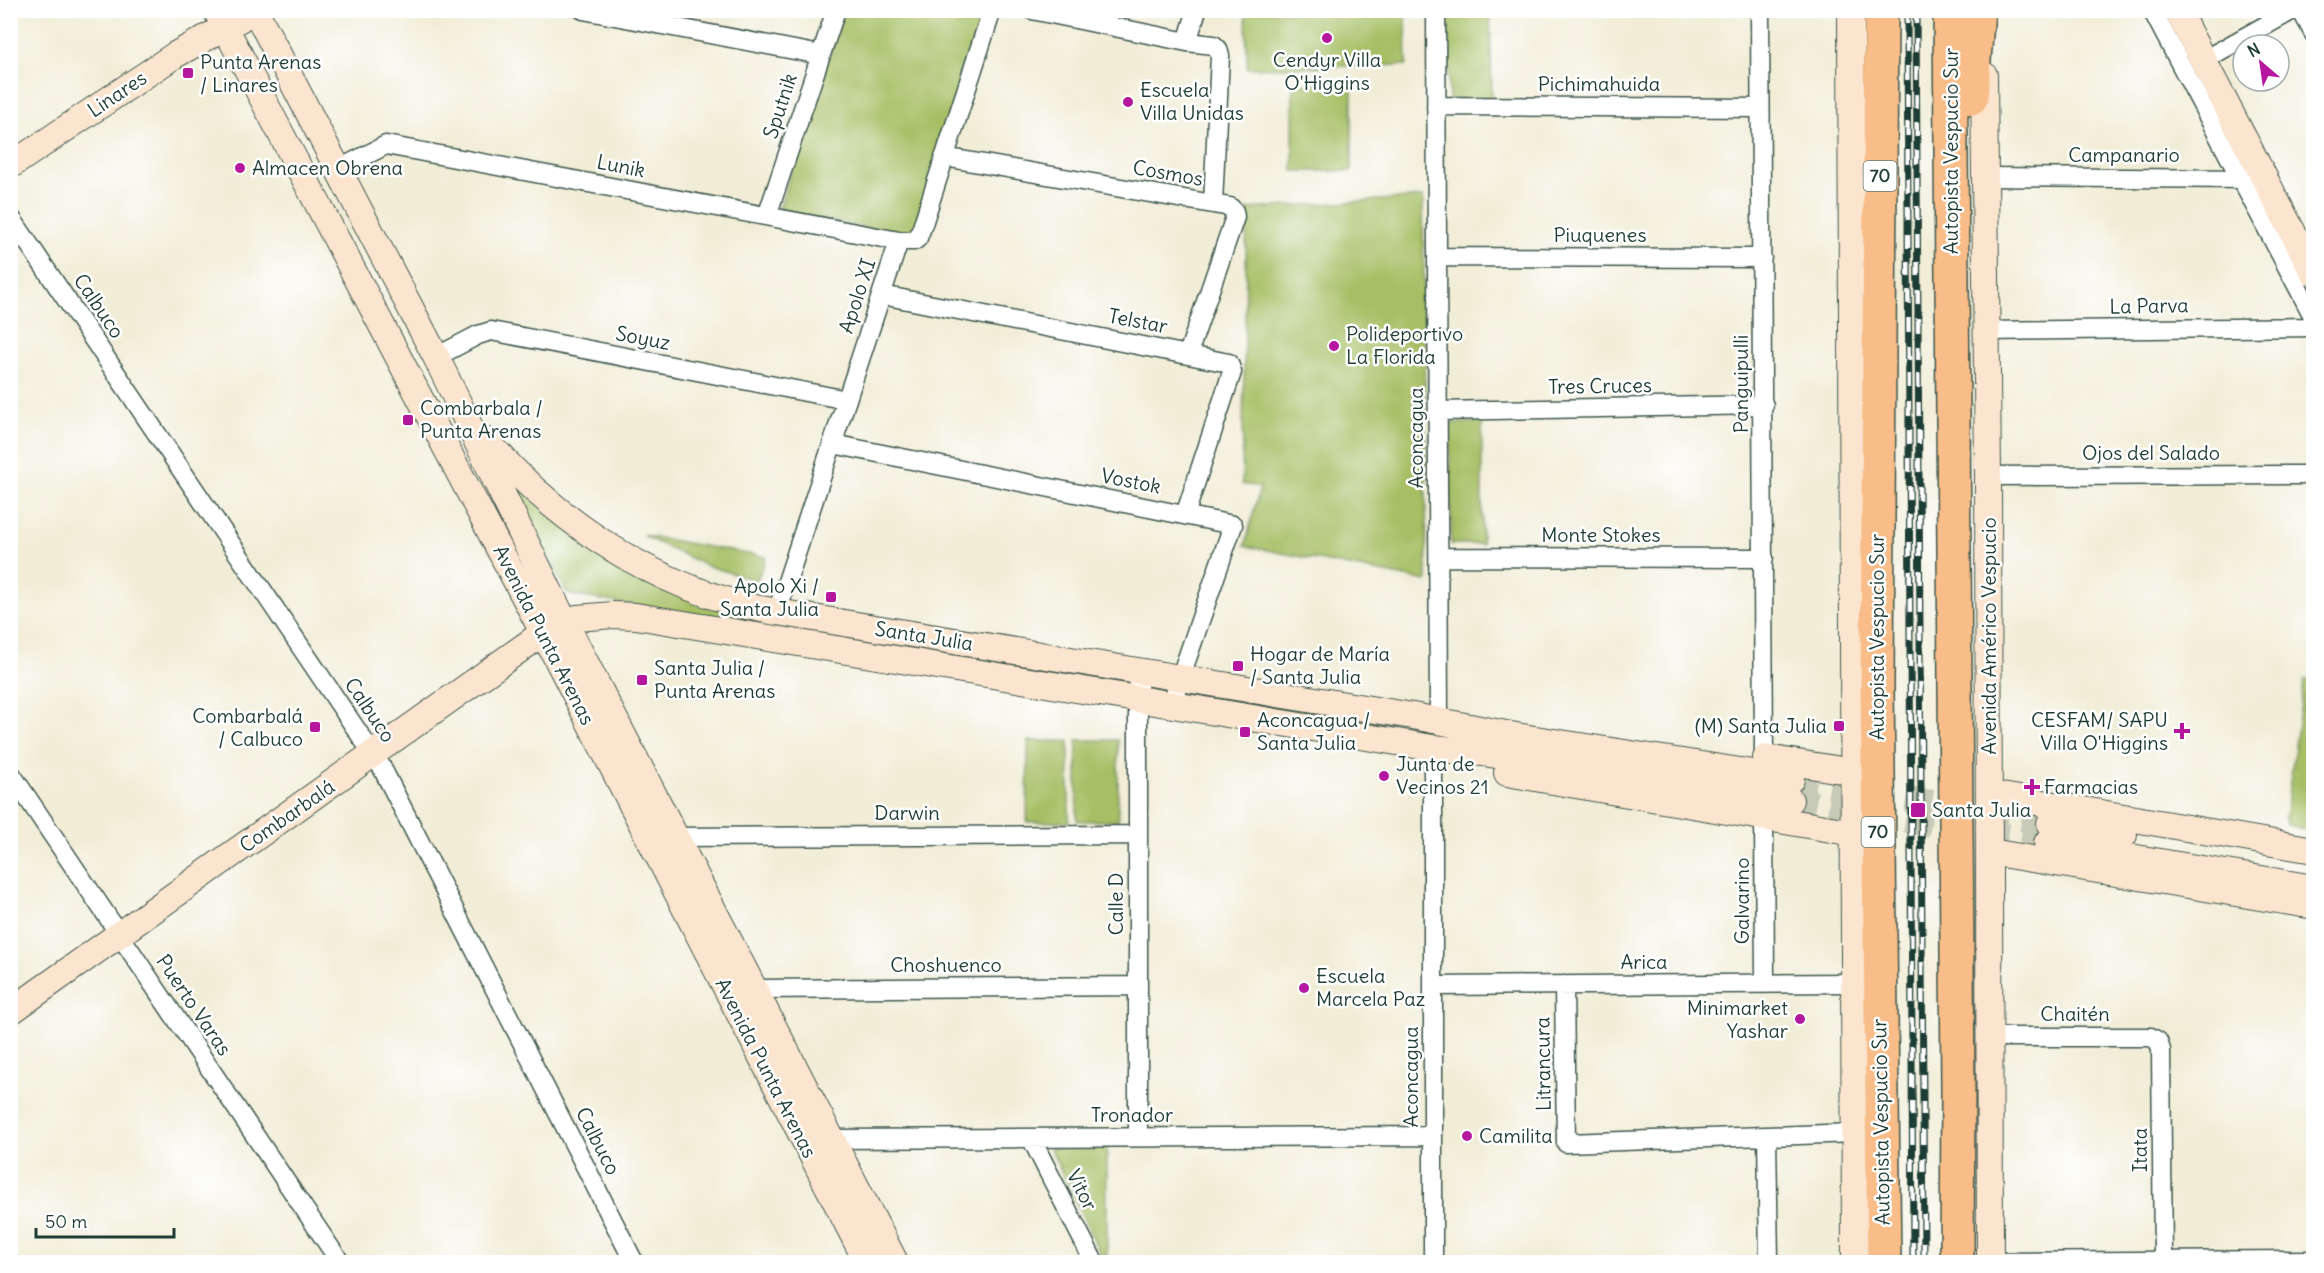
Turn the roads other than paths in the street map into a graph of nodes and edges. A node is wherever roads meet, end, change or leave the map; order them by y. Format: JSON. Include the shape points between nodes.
{"nodes":[{"id":1,"x":583,"y":10,"type":"edge"},
{"id":2,"x":836,"y":10,"type":"edge"},
{"id":3,"x":992,"y":10,"type":"edge"},
{"id":4,"x":1032,"y":10,"type":"edge"},
{"id":5,"x":1197,"y":10,"type":"edge"},
{"id":6,"x":1436,"y":10,"type":"edge"},
{"id":7,"x":1760,"y":10,"type":"edge"},
{"id":8,"x":1851,"y":10,"type":"edge"},
{"id":9,"x":1881,"y":10,"type":"edge"},
{"id":10,"x":1950,"y":10,"type":"edge"},
{"id":11,"x":1978,"y":10,"type":"edge"},
{"id":12,"x":1983,"y":10,"type":"edge"},
{"id":13,"x":2152,"y":10,"type":"edge"},
{"id":14,"x":2161,"y":10,"type":"edge"},
{"id":15,"x":2177,"y":10,"type":"edge"},
{"id":16,"x":2293,"y":10,"type":"edge"},
{"id":17,"x":2301,"y":10,"type":"edge"},
{"id":18,"x":256,"y":11,"type":"edge"},
{"id":19,"x":221,"y":19,"type":"edge"},
{"id":20,"x":2313,"y":34,"type":"edge"},
{"id":21,"x":1187,"y":42,"type":"junction"},
{"id":22,"x":2196,"y":51,"type":"junction"},
{"id":23,"x":821,"y":55,"type":"junction"},
{"id":24,"x":1436,"y":106,"type":"junction"},
{"id":25,"x":1761,"y":108,"type":"junction"},
{"id":26,"x":944,"y":157,"type":"junction"},
{"id":27,"x":10,"y":166,"type":"edge"},
{"id":28,"x":339,"y":168,"type":"junction"},
{"id":29,"x":1984,"y":177,"type":"junction"},
{"id":30,"x":2252,"y":178,"type":"junction"},
{"id":31,"x":1214,"y":204,"type":"junction"},
{"id":32,"x":10,"y":216,"type":"edge"},
{"id":33,"x":767,"y":216,"type":"junction"},
{"id":34,"x":900,"y":241,"type":"junction"},
{"id":35,"x":1438,"y":257,"type":"junction"},
{"id":36,"x":1762,"y":258,"type":"junction"},
{"id":37,"x":2313,"y":273,"type":"edge"},
{"id":38,"x":882,"y":295,"type":"junction"},
{"id":39,"x":2313,"y":318,"type":"edge"},
{"id":40,"x":2313,"y":327,"type":"edge"},
{"id":41,"x":1986,"y":331,"type":"junction"},
{"id":42,"x":1952,"y":342,"type":"junction"},
{"id":43,"x":1188,"y":354,"type":"junction"},
{"id":44,"x":436,"y":357,"type":"junction"},
{"id":45,"x":847,"y":400,"type":"junction"},
{"id":46,"x":1764,"y":405,"type":"junction"},
{"id":47,"x":1438,"y":411,"type":"junction"},
{"id":48,"x":467,"y":418,"type":"junction"},
{"id":49,"x":833,"y":444,"type":"junction"},
{"id":50,"x":2313,"y":475,"type":"edge"},
{"id":51,"x":1988,"y":476,"type":"junction"},
{"id":52,"x":1185,"y":515,"type":"junction"},
{"id":53,"x":1439,"y":557,"type":"junction"},
{"id":54,"x":1764,"y":558,"type":"junction"},
{"id":55,"x":777,"y":612,"type":"junction"},
{"id":56,"x":554,"y":627,"type":"junction"},
{"id":57,"x":1138,"y":670,"type":"junction"},
{"id":58,"x":1181,"y":678,"type":"junction"},
{"id":59,"x":1138,"y":700,"type":"junction"},
{"id":60,"x":1171,"y":705,"type":"junction"},
{"id":61,"x":1439,"y":721,"type":"junction"},
{"id":62,"x":1432,"y":748,"type":"junction"},
{"id":63,"x":373,"y":754,"type":"junction"},
{"id":64,"x":1764,"y":758,"type":"junction"},
{"id":65,"x":10,"y":772,"type":"edge"},
{"id":66,"x":1854,"y":772,"type":"junction"},
{"id":67,"x":1990,"y":794,"type":"junction"},
{"id":68,"x":1764,"y":818,"type":"junction"},
{"id":69,"x":1854,"y":833,"type":"junction"},
{"id":70,"x":1138,"y":835,"type":"junction"},
{"id":71,"x":675,"y":837,"type":"junction"},
{"id":72,"x":2313,"y":850,"type":"edge"},
{"id":73,"x":1990,"y":852,"type":"junction"},
{"id":74,"x":2313,"y":865,"type":"edge"},
{"id":75,"x":2313,"y":888,"type":"edge"},
{"id":76,"x":2313,"y":906,"type":"edge"},
{"id":77,"x":120,"y":935,"type":"junction"},
{"id":78,"x":1765,"y":983,"type":"junction"},
{"id":79,"x":1854,"y":983,"type":"junction"},
{"id":80,"x":1564,"y":985,"type":"junction"},
{"id":81,"x":1138,"y":986,"type":"junction"},
{"id":82,"x":1433,"y":986,"type":"junction"},
{"id":83,"x":754,"y":989,"type":"junction"},
{"id":84,"x":10,"y":1012,"type":"edge"},
{"id":85,"x":1990,"y":1037,"type":"junction"},
{"id":86,"x":2158,"y":1041,"type":"joint"},
{"id":87,"x":1855,"y":1133,"type":"junction"},
{"id":88,"x":1433,"y":1136,"type":"junction"},
{"id":89,"x":1767,"y":1136,"type":"junction"},
{"id":90,"x":1138,"y":1137,"type":"junction"},
{"id":91,"x":1031,"y":1138,"type":"junction"},
{"id":92,"x":831,"y":1139,"type":"junction"},
{"id":93,"x":2163,"y":1260,"type":"junction"},
{"id":94,"x":2313,"y":1260,"type":"edge"},
{"id":95,"x":1990,"y":1262,"type":"edge"},
{"id":96,"x":340,"y":1263,"type":"edge"},
{"id":97,"x":634,"y":1263,"type":"edge"},
{"id":98,"x":867,"y":1263,"type":"edge"},
{"id":99,"x":895,"y":1263,"type":"edge"},
{"id":100,"x":1094,"y":1263,"type":"edge"},
{"id":101,"x":1433,"y":1263,"type":"edge"},
{"id":102,"x":1769,"y":1263,"type":"edge"},
{"id":103,"x":1855,"y":1263,"type":"edge"},
{"id":104,"x":1884,"y":1263,"type":"edge"},
{"id":105,"x":1957,"y":1263,"type":"edge"}],
"edges":[{"from":1,"to":23,"type":"street"},
{"from":2,"to":23,"type":"street","name":"Sputnik"},
{"from":3,"to":26,"type":"street"},
{"from":4,"to":21,"type":"street"},
{"from":5,"to":21,"type":"street"},
{"from":6,"to":24,"type":"street","name":"Aconcagua"},
{"from":7,"to":25,"type":"street","name":"Panguipulli"},
{"from":8,"to":66,"type":"main road"},
{"from":9,"to":104,"type":"highway","name":"Autopista Vespucio Sur","number":"70","via":[[1877,699]]},
{"from":10,"to":42,"type":"highway","name":"Autopista Vespucio Sur"},
{"from":11,"to":42,"type":"highway","via":[[1966,255]]},
{"from":12,"to":29,"type":"main road","name":"Avenida Américo Vespucio"},
{"from":13,"to":30,"type":"street"},
{"from":14,"to":22,"type":"main road"},
{"from":15,"to":22,"type":"main road"},
{"from":16,"to":22,"type":"street"},
{"from":17,"to":20,"type":"street"},
{"from":18,"to":19,"type":"main road","name":"Linares"},
{"from":18,"to":28,"type":"main road","name":"Avenida Punta Arenas"},
{"from":19,"to":27,"type":"main road","name":"Linares"},
{"from":19,"to":56,"type":"main road","name":"Avenida Punta Arenas"},
{"from":21,"to":31,"type":"street","via":[[1214,45],[1220,56]]},
{"from":22,"to":30,"type":"main road"},
{"from":23,"to":33,"type":"street","name":"Sputnik"},
{"from":24,"to":25,"type":"street","name":"Pichimahuida"},
{"from":24,"to":35,"type":"street","name":"Aconcagua"},
{"from":25,"to":36,"type":"street","name":"Panguipulli"},
{"from":26,"to":31,"type":"street","name":"Cosmos"},
{"from":26,"to":34,"type":"street","via":[[918,238],[914,242]]},
{"from":28,"to":33,"type":"street","name":"Lunik","via":[[386,145]]},
{"from":28,"to":44,"type":"main road","name":"Avenida Punta Arenas"},
{"from":29,"to":30,"type":"street","name":"Campanario"},
{"from":29,"to":41,"type":"main road","name":"Avenida Américo Vespucio"},
{"from":30,"to":37,"type":"main road"},
{"from":30,"to":39,"type":"street"},
{"from":31,"to":43,"type":"street","name":"Cosmos","via":[[1230,207],[1234,217]]},
{"from":32,"to":63,"type":"street","name":"Calbuco"},
{"from":33,"to":34,"type":"street","name":"Lunik"},
{"from":34,"to":38,"type":"street","name":"Apolo XI"},
{"from":35,"to":36,"type":"street","name":"Piuquenes"},
{"from":35,"to":47,"type":"street","name":"Aconcagua"},
{"from":36,"to":46,"type":"street","name":"Panguipulli"},
{"from":38,"to":43,"type":"street","name":"Telstar"},
{"from":38,"to":45,"type":"street","name":"Apolo XI"},
{"from":40,"to":41,"type":"street","name":"La Parva"},
{"from":41,"to":51,"type":"main road","name":"Avenida Américo Vespucio"},
{"from":42,"to":105,"type":"highway","name":"Autopista Vespucio Sur"},
{"from":43,"to":52,"type":"street","name":"Telstar","via":[[1226,361],[1232,372]]},
{"from":44,"to":45,"type":"street","name":"Soyuz","via":[[491,331]]},
{"from":44,"to":48,"type":"main road","name":"Avenida Punta Arenas"},
{"from":45,"to":49,"type":"street","name":"Apolo XI"},
{"from":46,"to":47,"type":"street","name":"Tres Cruces"},
{"from":46,"to":54,"type":"street","name":"Panguipulli"},
{"from":47,"to":53,"type":"street","name":"Aconcagua"},
{"from":48,"to":55,"type":"main road","name":"Santa Julia","via":[[526,483],[606,545],[700,591]]},
{"from":48,"to":56,"type":"main road","name":"Avenida Punta Arenas"},
{"from":49,"to":52,"type":"street","name":"Vostok"},
{"from":49,"to":55,"type":"street","name":"Apolo XI"},
{"from":50,"to":51,"type":"street","name":"Ojos del Salado"},
{"from":51,"to":67,"type":"main road","name":"Avenida Américo Vespucio"},
{"from":52,"to":58,"type":"street","name":"Vostok","via":[[1233,525]]},
{"from":53,"to":54,"type":"street","name":"Monte Stokes"},
{"from":53,"to":61,"type":"street","name":"Aconcagua"},
{"from":54,"to":64,"type":"street","name":"Panguipulli"},
{"from":55,"to":57,"type":"main road","name":"Santa Julia"},
{"from":56,"to":59,"type":"main road","name":"Santa Julia","via":[[593,615],[636,616]]},
{"from":56,"to":63,"type":"main road","name":"Combarbalá"},
{"from":56,"to":71,"type":"main road","name":"Avenida Punta Arenas"},
{"from":56,"to":98,"type":"main road","name":"Avenida Punta Arenas"},
{"from":57,"to":58,"type":"main road","name":"Santa Julia"},
{"from":57,"to":59,"type":"street","name":"Calle D"},
{"from":58,"to":60,"type":"street","name":"Vostok"},
{"from":58,"to":61,"type":"main road","name":"Santa Julia"},
{"from":59,"to":60,"type":"main road","name":"Santa Julia"},
{"from":59,"to":70,"type":"street","name":"Calle D"},
{"from":60,"to":62,"type":"main road","name":"Santa Julia"},
{"from":61,"to":62,"type":"main road","name":"Santa Julia","via":[[1790,789]]},
{"from":61,"to":64,"type":"main road","name":"Santa Julia","via":[[1526,721]]},
{"from":62,"to":68,"type":"main road","name":"Santa Julia","via":[[1514,774]]},
{"from":62,"to":82,"type":"street","name":"Aconcagua"},
{"from":63,"to":77,"type":"main road","name":"Combarbalá"},
{"from":63,"to":97,"type":"street","name":"Calbuco"},
{"from":64,"to":66,"type":"main road","name":"Santa Julia"},
{"from":65,"to":77,"type":"street","name":"Puerto Varas"},
{"from":66,"to":69,"type":"main road"},
{"from":67,"to":72,"type":"main road"},
{"from":67,"to":73,"type":"main road","name":"Avenida Américo Vespucio"},
{"from":68,"to":69,"type":"main road","name":"Santa Julia"},
{"from":68,"to":78,"type":"street","name":"Galvarino"},
{"from":69,"to":79,"type":"main road"},
{"from":70,"to":71,"type":"street","name":"Darwin"},
{"from":70,"to":81,"type":"street","name":"Calle D"},
{"from":71,"to":83,"type":"main road","name":"Avenida Punta Arenas"},
{"from":73,"to":76,"type":"main road"},
{"from":73,"to":85,"type":"main road","name":"Avenida Américo Vespucio"},
{"from":74,"to":75,"type":"main road","via":[[2048,833]]},
{"from":77,"to":84,"type":"main road","name":"Combarbalá"},
{"from":77,"to":96,"type":"street","name":"Puerto Varas"},
{"from":78,"to":79,"type":"street","name":"Arica"},
{"from":78,"to":80,"type":"street","name":"Arica"},
{"from":79,"to":87,"type":"main road"},
{"from":80,"to":82,"type":"street","name":"Arica"},
{"from":80,"to":89,"type":"street","name":"Litrancura","via":[[1566,1143]]},
{"from":81,"to":83,"type":"street","name":"Choshuenco"},
{"from":81,"to":90,"type":"street","name":"Calle D"},
{"from":82,"to":88,"type":"street","name":"Aconcagua"},
{"from":83,"to":92,"type":"main road","name":"Avenida Punta Arenas"},
{"from":85,"to":86,"type":"street","name":"Chaitén","via":[[2151,1037]]},
{"from":85,"to":95,"type":"main road","name":"Avenida Américo Vespucio"},
{"from":86,"to":93,"type":"street","name":"Itata","via":[[2162,1050]]},
{"from":87,"to":89,"type":"street"},
{"from":87,"to":103,"type":"main road"},
{"from":88,"to":90,"type":"street","name":"Tronador"},
{"from":88,"to":101,"type":"street","name":"Aconcagua"},
{"from":89,"to":102,"type":"street"},
{"from":90,"to":91,"type":"street","name":"Tronador"},
{"from":91,"to":92,"type":"street","name":"Tronador"},
{"from":91,"to":100,"type":"street","name":"Vitor"},
{"from":92,"to":99,"type":"main road","name":"Avenida Punta Arenas"},
{"from":93,"to":94,"type":"street"},
{"from":93,"to":95,"type":"street"}]}
